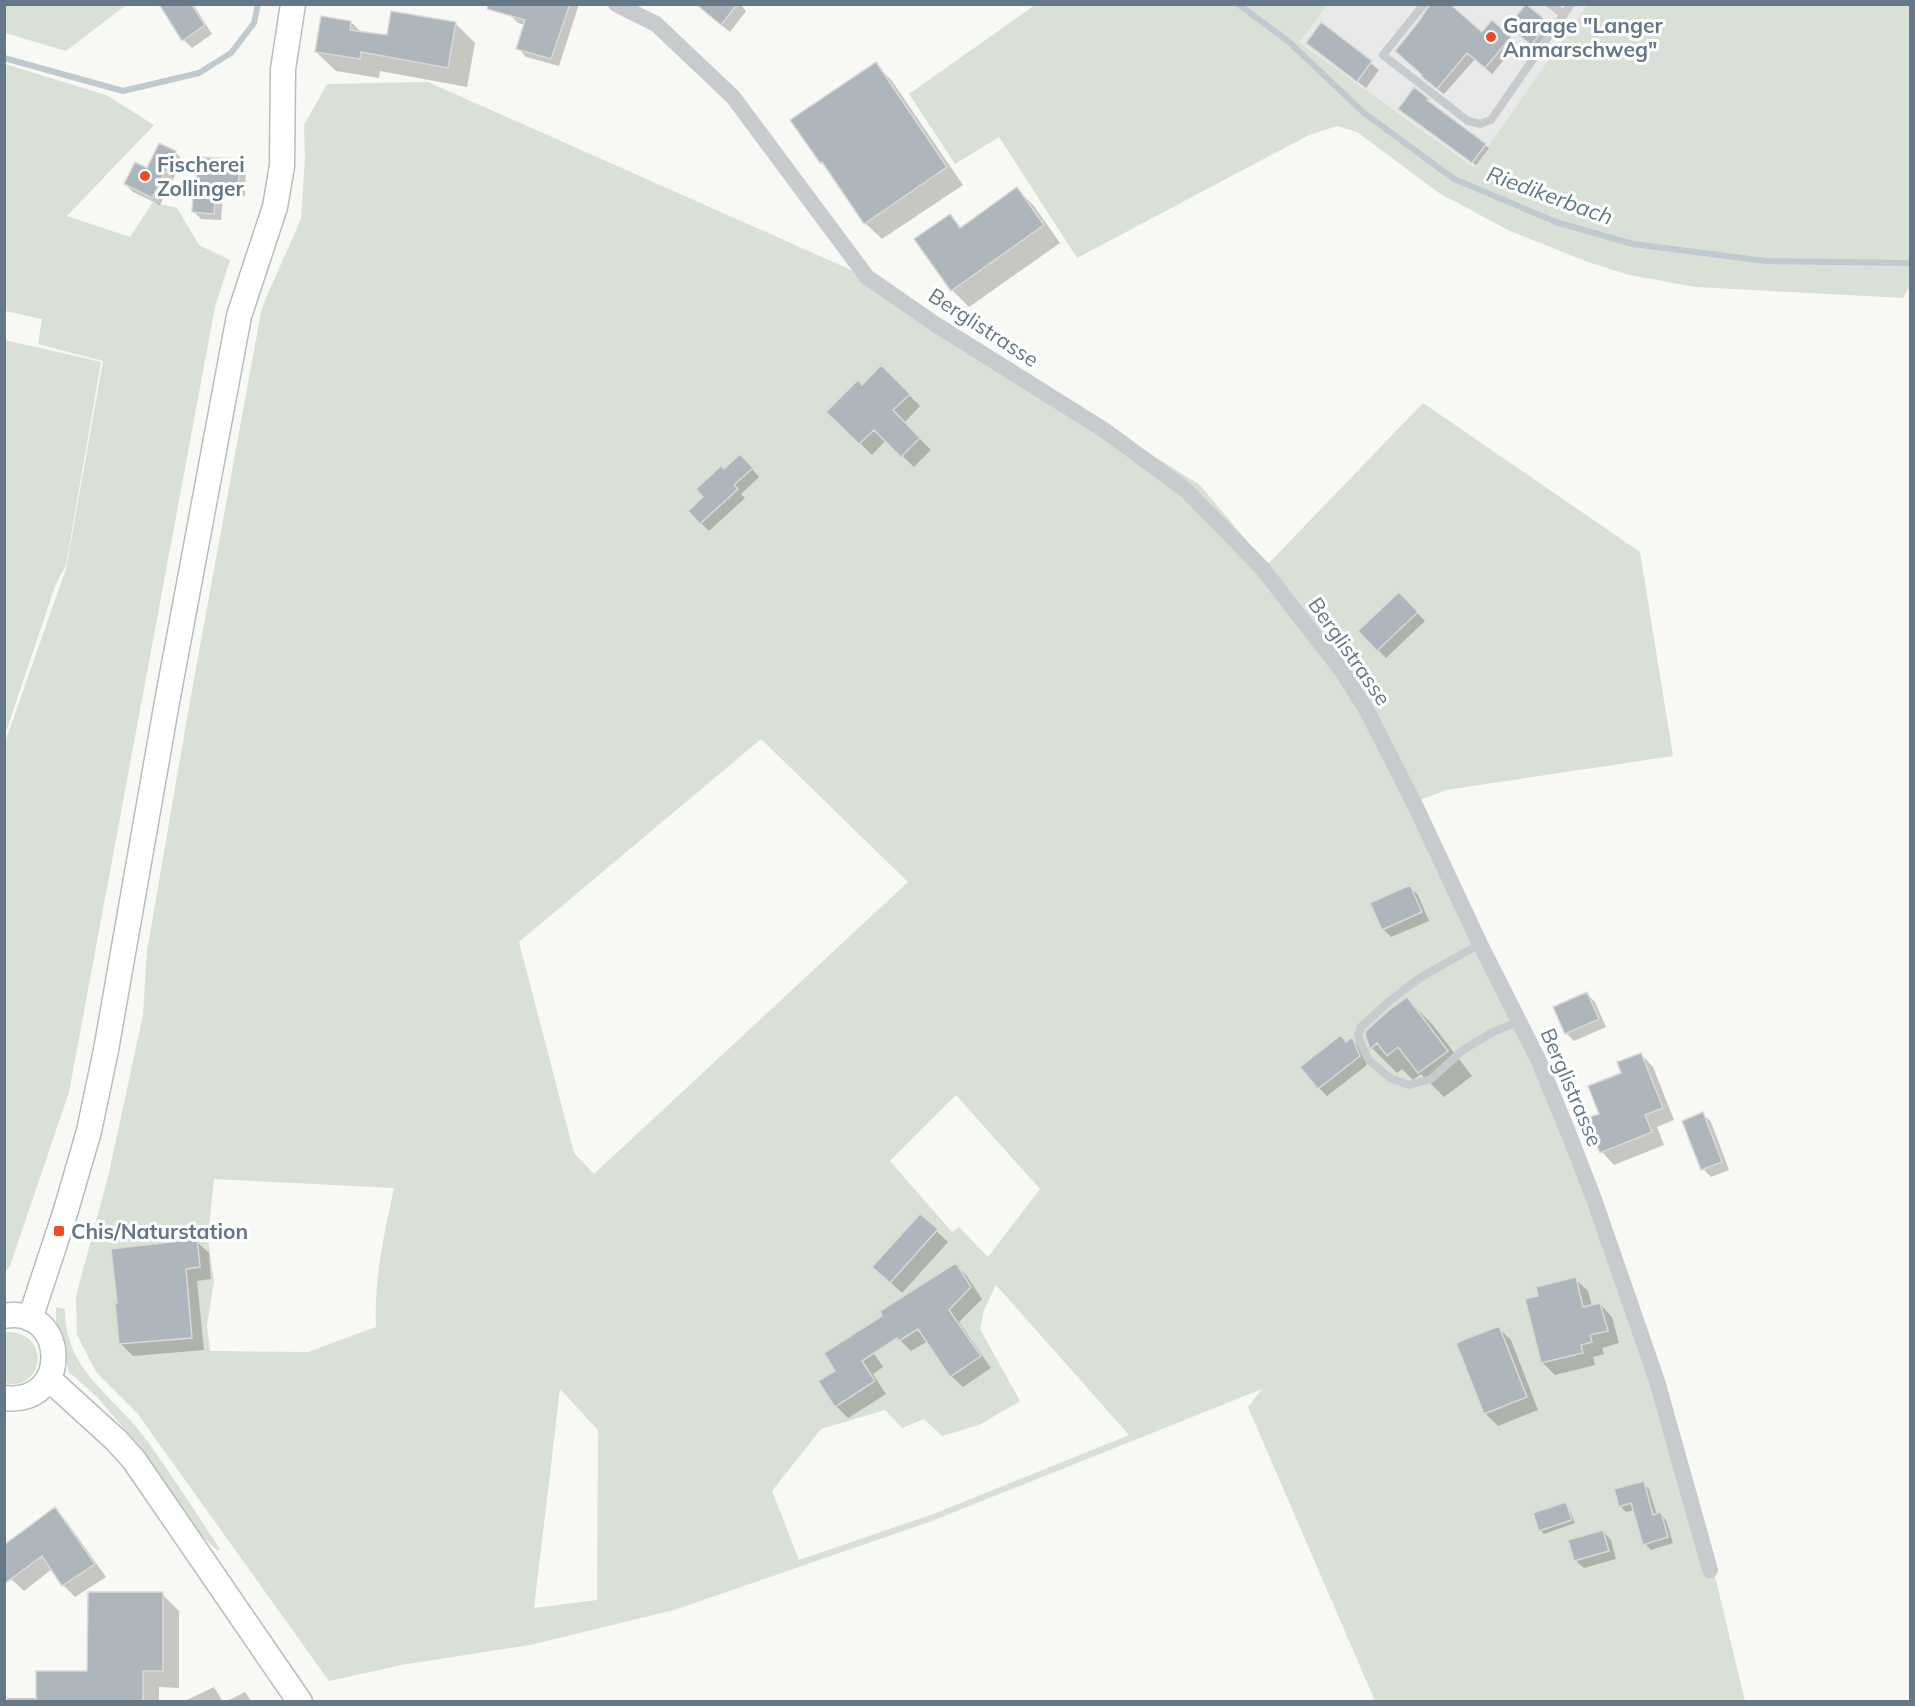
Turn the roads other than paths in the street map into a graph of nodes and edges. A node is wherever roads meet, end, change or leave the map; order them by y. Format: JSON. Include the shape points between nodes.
{"nodes":[{"id":1,"x":293,"y":4,"type":"edge"},
{"id":2,"x":616,"y":4,"type":"edge"},
{"id":3,"x":1425,"y":4,"type":"edge"},
{"id":4,"x":1550,"y":4,"type":"edge"},
{"id":5,"x":1571,"y":4,"type":"edge"},
{"id":6,"x":1564,"y":15,"type":"junction"},
{"id":7,"x":1480,"y":944,"type":"junction"},
{"id":8,"x":1519,"y":1021,"type":"junction"},
{"id":9,"x":4,"y":1316,"type":"edge"},
{"id":10,"x":30,"y":1319,"type":"junction"},
{"id":11,"x":49,"y":1379,"type":"junction"},
{"id":12,"x":4,"y":1398,"type":"edge"},
{"id":13,"x":1710,"y":1570,"type":"dead end"},
{"id":14,"x":300,"y":1701,"type":"edge"}],
"edges":[{"from":1,"to":10,"type":"main road","via":[[283,69],[282,166],[275,207],[239,316],[89,1131]]},
{"from":2,"to":7,"type":"street","name":"Berglistrasse","via":[[656,24],[733,97],[867,277],[1104,430],[1186,490],[1262,568],[1342,671],[1366,709]]},
{"from":3,"to":6,"type":"lane","via":[[1383,55],[1468,120],[1480,124],[1491,120]]},
{"from":4,"to":6,"type":"lane"},
{"from":5,"to":6,"type":"lane"},
{"from":7,"to":8,"type":"street","name":"Berglistrasse"},
{"from":7,"to":8,"type":"lane","via":[[1421,977],[1361,1027],[1358,1035],[1369,1060],[1390,1078],[1409,1085],[1431,1078],[1463,1050]]},
{"from":8,"to":13,"type":"street","name":"Berglistrasse","via":[[1598,1210],[1657,1381]]},
{"from":9,"to":10,"type":"main road"},
{"from":10,"to":11,"type":"main road","via":[[48,1334],[53,1345],[55,1356]]},
{"from":11,"to":12,"type":"main road","via":[[30,1395]]},
{"from":11,"to":14,"type":"main road","via":[[134,1460]]}]}
